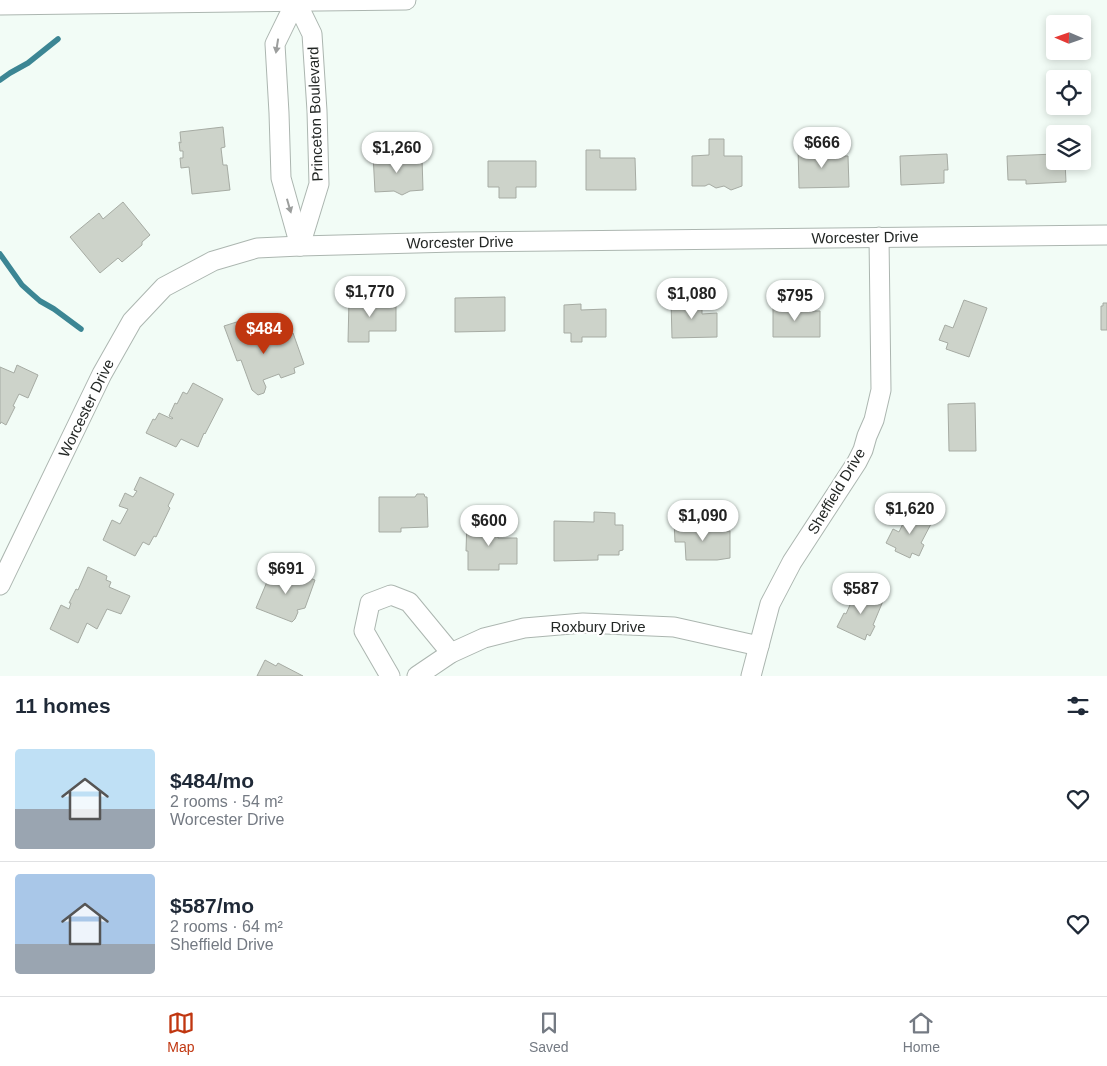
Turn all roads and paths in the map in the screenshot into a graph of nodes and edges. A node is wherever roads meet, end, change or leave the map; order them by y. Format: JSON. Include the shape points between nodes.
{"nodes":[{"id":1,"x":406,"y":0,"type":"edge"},
{"id":2,"x":296,"y":1,"type":"junction"},
{"id":3,"x":0,"y":5,"type":"edge"},
{"id":4,"x":1107,"y":235,"type":"edge"},
{"id":5,"x":879,"y":237,"type":"junction"},
{"id":6,"x":300,"y":246,"type":"junction"},
{"id":7,"x":0,"y":585,"type":"edge"},
{"id":8,"x":759,"y":646,"type":"junction"},
{"id":9,"x":451,"y":653,"type":"junction"},
{"id":10,"x":390,"y":676,"type":"edge"},
{"id":11,"x":417,"y":676,"type":"edge"},
{"id":12,"x":751,"y":676,"type":"edge"}],
"edges":[{"from":1,"to":2,"type":"street"},
{"from":2,"to":3,"type":"street"},
{"from":2,"to":6,"type":"street","name":"Princeton Boulevard","via":[[312,34],[318,111],[319,184]]},
{"from":2,"to":6,"type":"street","one_way":true,"via":[[275,44],[281,178]]},
{"from":4,"to":5,"type":"street","name":"Worcester Drive"},
{"from":5,"to":6,"type":"street","name":"Worcester Drive"},
{"from":5,"to":8,"type":"street","name":"Sheffield Drive","via":[[882,390],[874,420],[857,462],[792,562],[770,604]]},
{"from":6,"to":7,"type":"street","name":"Worcester Drive","via":[[257,248],[214,261],[164,287],[132,321],[102,374]]},
{"from":8,"to":9,"type":"street","name":"Roxbury Drive","via":[[674,627],[583,623],[524,628],[484,638]]},
{"from":8,"to":12,"type":"street","name":"Sheffield Drive"},
{"from":9,"to":10,"type":"street","via":[[409,602],[391,594],[370,604],[364,631]]},
{"from":9,"to":11,"type":"street","name":"Roxbury Drive"}]}
